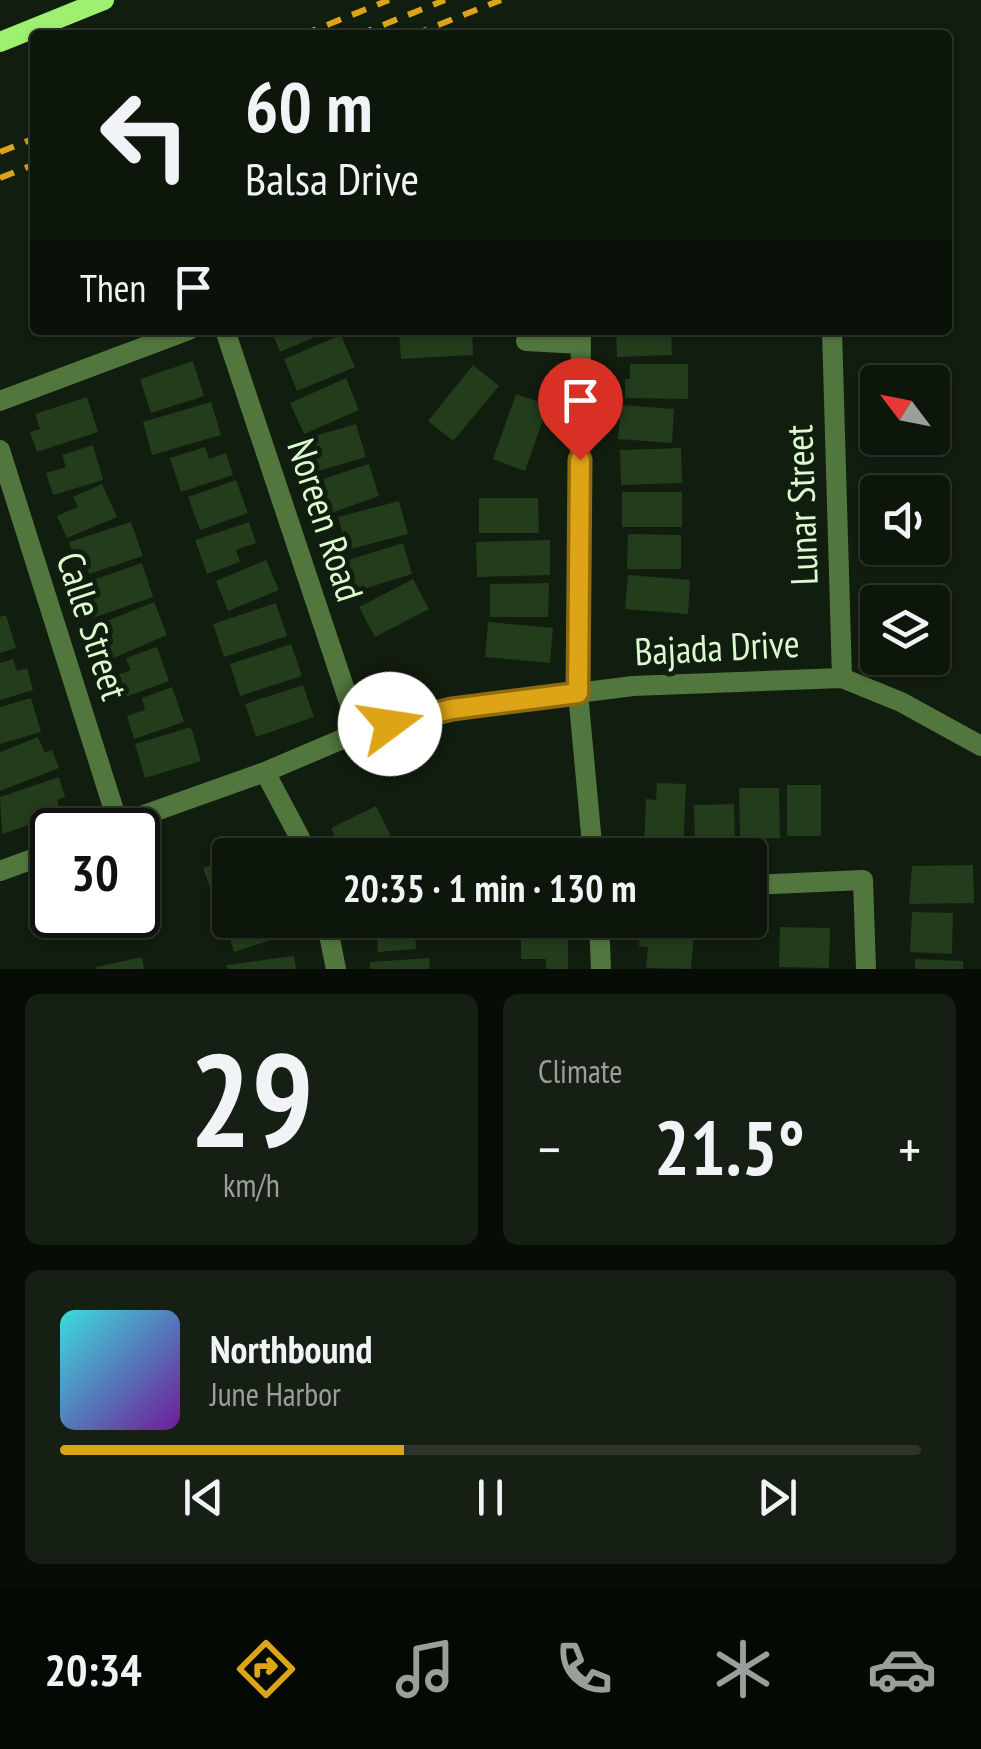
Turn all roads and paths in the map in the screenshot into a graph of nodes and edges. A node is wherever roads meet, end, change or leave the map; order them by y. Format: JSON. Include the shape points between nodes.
{"nodes":[{"id":1,"x":104,"y":0,"type":"edge"},
{"id":2,"x":0,"y":42,"type":"edge"},
{"id":3,"x":176,"y":335,"type":"edge"},
{"id":4,"x":226,"y":335,"type":"edge"},
{"id":5,"x":832,"y":335,"type":"edge"},
{"id":6,"x":580,"y":337,"type":"edge"},
{"id":7,"x":526,"y":341,"type":"dead end"},
{"id":8,"x":0,"y":402,"type":"edge"},
{"id":9,"x":0,"y":450,"type":"edge"},
{"id":10,"x":842,"y":678,"type":"junction"},
{"id":11,"x":578,"y":693,"type":"junction"},
{"id":12,"x":359,"y":732,"type":"junction"},
{"id":13,"x":981,"y":746,"type":"edge"},
{"id":14,"x":265,"y":772,"type":"junction"},
{"id":15,"x":104,"y":808,"type":"edge"},
{"id":16,"x":160,"y":809,"type":"edge"},
{"id":17,"x":300,"y":838,"type":"edge"},
{"id":18,"x":592,"y":838,"type":"edge"},
{"id":19,"x":30,"y":860,"type":"edge"},
{"id":20,"x":0,"y":871,"type":"edge"},
{"id":21,"x":767,"y":884,"type":"edge"},
{"id":22,"x":330,"y":938,"type":"edge"},
{"id":23,"x":599,"y":938,"type":"edge"},
{"id":24,"x":336,"y":969,"type":"edge"},
{"id":25,"x":602,"y":969,"type":"edge"},
{"id":26,"x":866,"y":969,"type":"edge"}],
"edges":[{"from":1,"to":2,"type":"main road"},
{"from":3,"to":8,"type":"street"},
{"from":4,"to":12,"type":"street","name":"Noreen Road"},
{"from":5,"to":10,"type":"street","name":"Lunar Street"},
{"from":6,"to":7,"type":"street"},
{"from":6,"to":11,"type":"street"},
{"from":9,"to":15,"type":"street","name":"Calle Street"},
{"from":10,"to":11,"type":"street","name":"Bajada Drive"},
{"from":10,"to":13,"type":"street","name":"Bajada Drive"},
{"from":11,"to":12,"type":"street","name":"Bajada Drive","via":[[452,709]]},
{"from":11,"to":18,"type":"street"},
{"from":12,"to":14,"type":"street","name":"Bajada Drive"},
{"from":14,"to":16,"type":"street","name":"Bajada Drive"},
{"from":14,"to":17,"type":"street"},
{"from":19,"to":20,"type":"street"},
{"from":21,"to":26,"type":"street","via":[[862,880]]},
{"from":22,"to":24,"type":"street"},
{"from":23,"to":25,"type":"street"}]}
